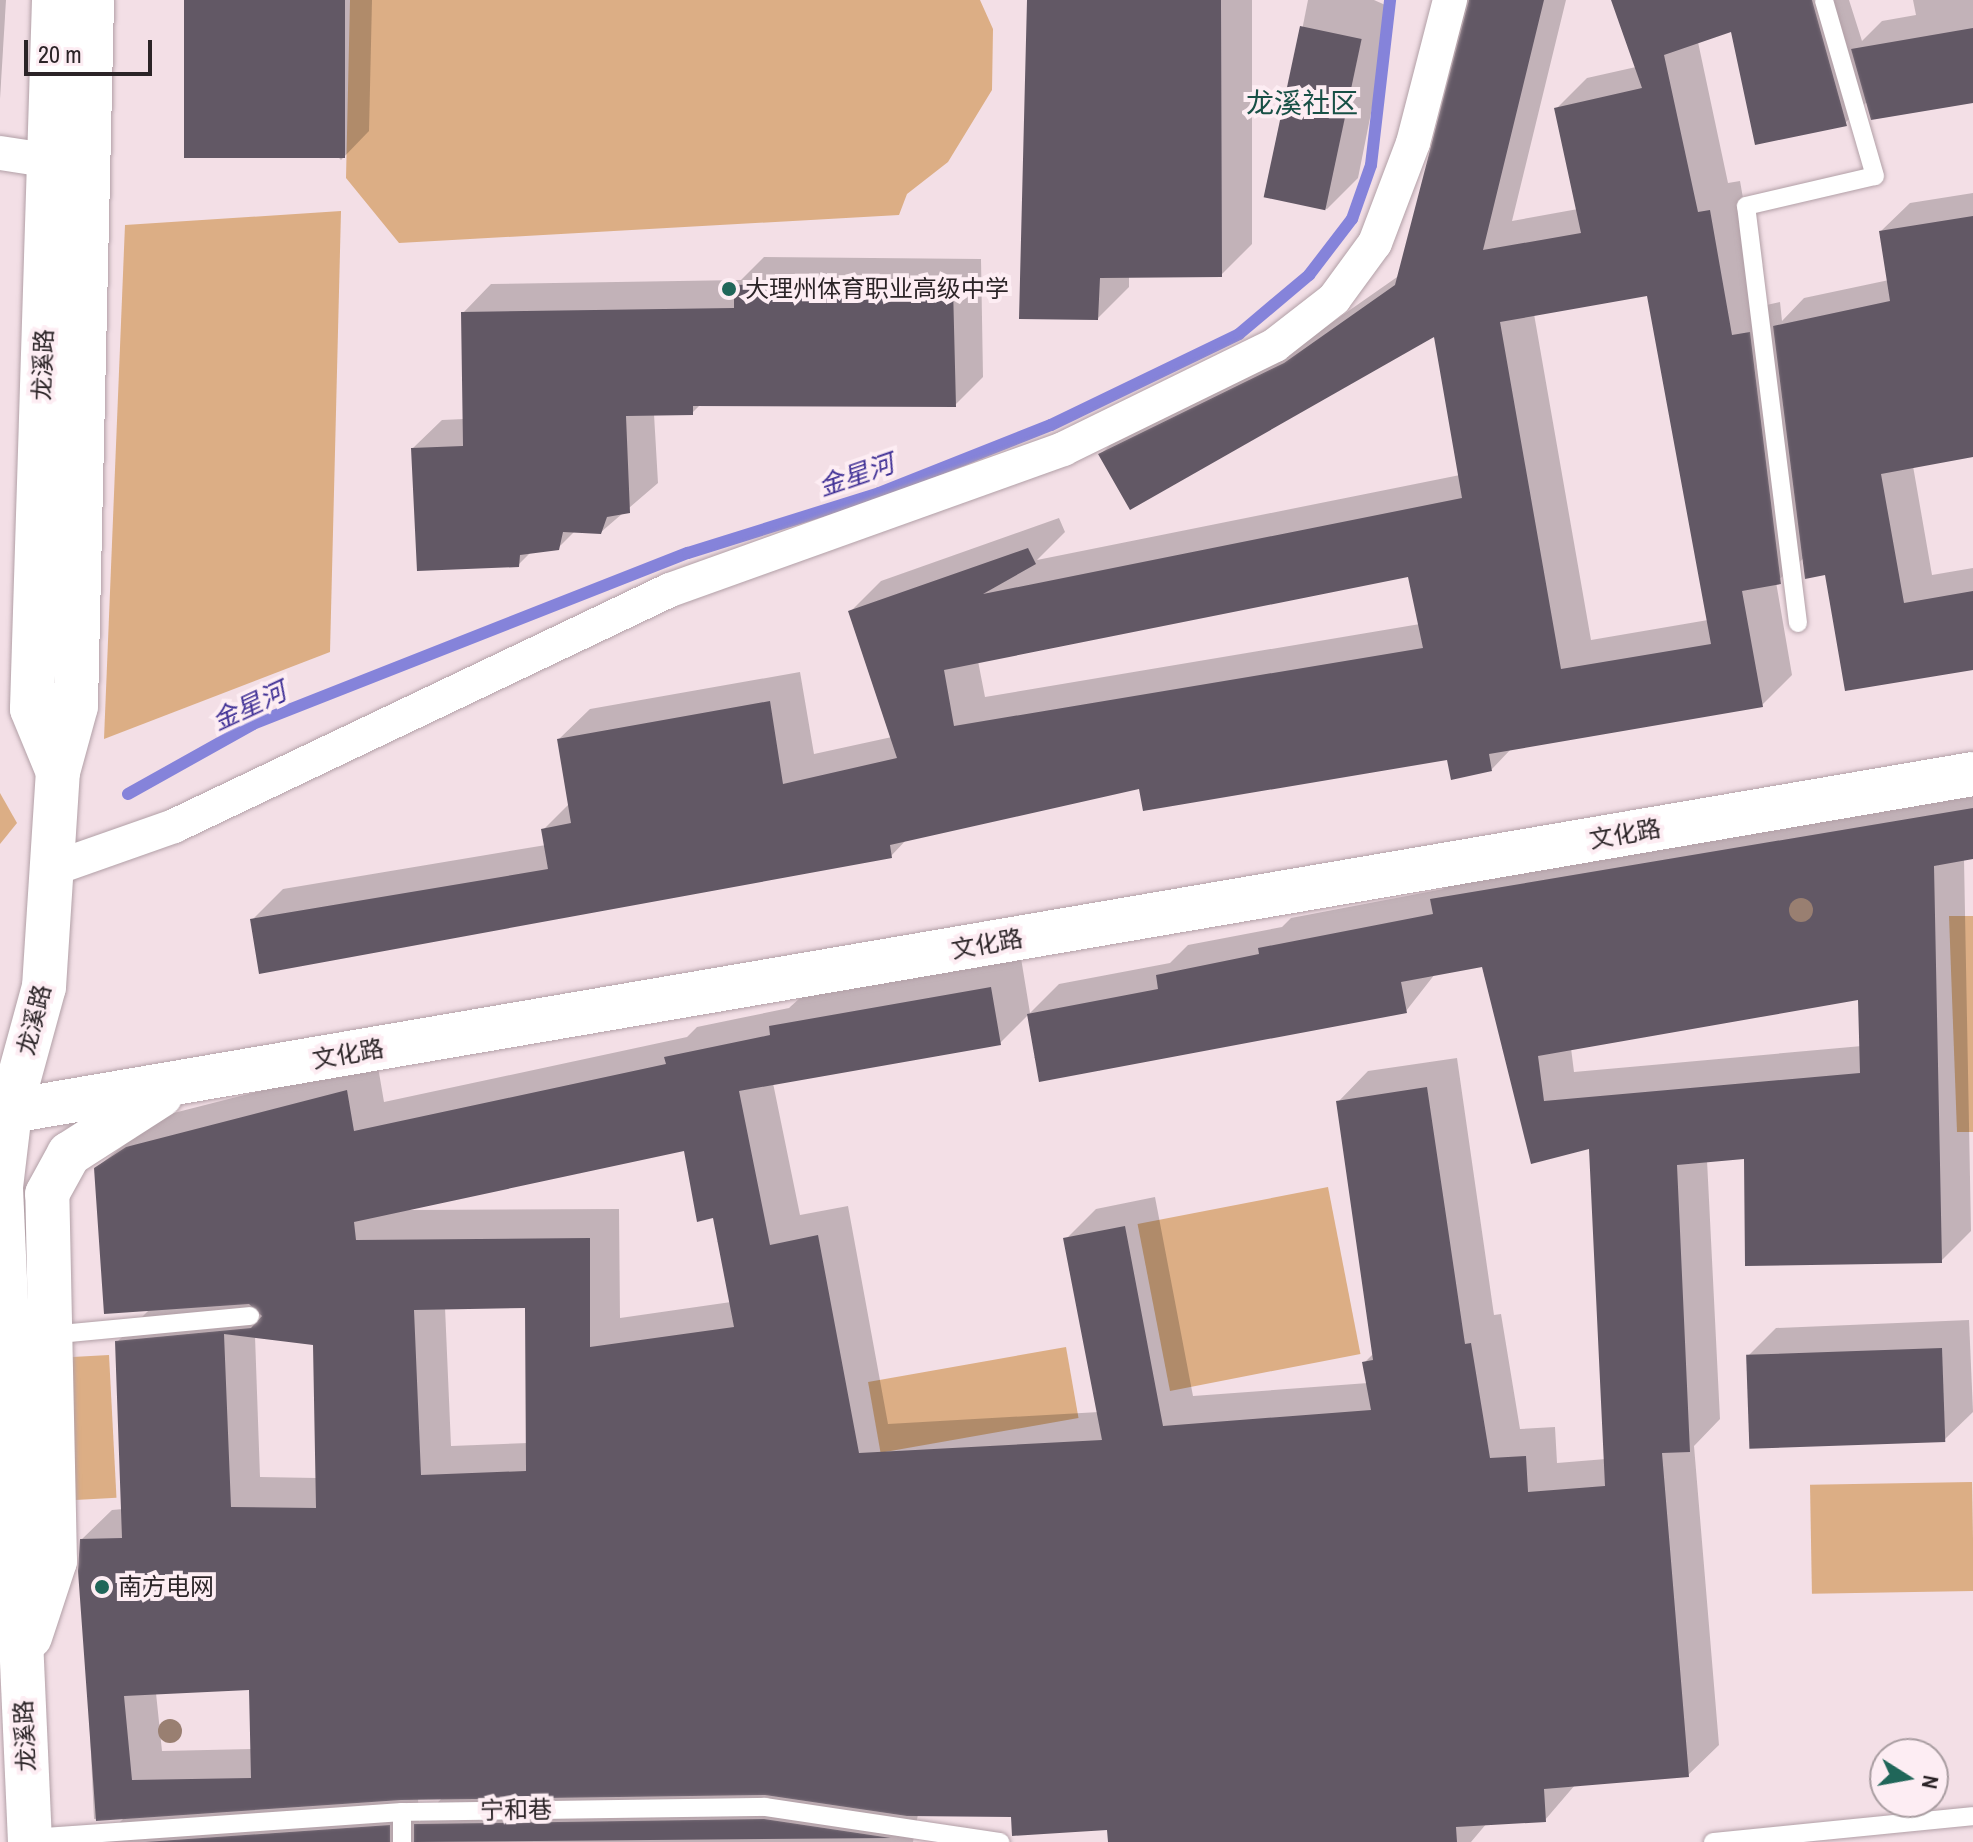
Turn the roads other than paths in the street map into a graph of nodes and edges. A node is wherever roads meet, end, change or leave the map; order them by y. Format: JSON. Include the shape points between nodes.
{"nodes":[{"id":1,"x":54,"y":0,"type":"edge"},
{"id":2,"x":92,"y":0,"type":"edge"},
{"id":3,"x":1450,"y":0,"type":"edge"},
{"id":4,"x":1824,"y":0,"type":"edge"},
{"id":5,"x":0,"y":153,"type":"edge"},
{"id":6,"x":69,"y":163,"type":"junction"},
{"id":7,"x":1798,"y":623,"type":"dead end"},
{"id":8,"x":1973,"y":774,"type":"edge"},
{"id":9,"x":55,"y":868,"type":"junction"},
{"id":10,"x":174,"y":1084,"type":"junction"},
{"id":11,"x":5,"y":1112,"type":"edge"},
{"id":12,"x":250,"y":1316,"type":"dead end"},
{"id":13,"x":47,"y":1336,"type":"junction"},
{"id":14,"x":9,"y":1596,"type":"edge"},
{"id":15,"x":21,"y":1666,"type":"junction"},
{"id":16,"x":402,"y":1812,"type":"junction"},
{"id":17,"x":1973,"y":1816,"type":"edge"},
{"id":18,"x":30,"y":1840,"type":"edge"},
{"id":19,"x":402,"y":1842,"type":"edge"},
{"id":20,"x":1000,"y":1842,"type":"edge"},
{"id":21,"x":1713,"y":1842,"type":"edge"}],
"edges":[{"from":1,"to":6,"type":"street","name":"龙溪路"},
{"from":2,"to":6,"type":"street","name":"龙溪路"},
{"from":3,"to":9,"type":"street","via":[[1410,154],[1375,243],[1334,299],[1275,345],[1063,449],[670,590],[174,826]]},
{"from":4,"to":7,"type":"lane","via":[[1875,176],[1746,206]]},
{"from":5,"to":6,"type":"street"},
{"from":6,"to":9,"type":"street","name":"龙溪路","via":[[76,706],[58,772]]},
{"from":8,"to":10,"type":"street","name":"文化路"},
{"from":9,"to":11,"type":"street","name":"龙溪路","via":[[44,987]]},
{"from":10,"to":11,"type":"street","name":"文化路"},
{"from":10,"to":13,"type":"street","via":[[57,1169],[45,1214]]},
{"from":11,"to":14,"type":"street","name":"龙溪路","via":[[1,1187]]},
{"from":12,"to":13,"type":"lane"},
{"from":13,"to":15,"type":"street","via":[[55,1561]]},
{"from":14,"to":15,"type":"street","name":"龙溪路"},
{"from":15,"to":18,"type":"street","name":"龙溪路"},
{"from":16,"to":18,"type":"lane","name":"宁和巷"},
{"from":16,"to":19,"type":"lane"},
{"from":16,"to":20,"type":"lane","name":"宁和巷","via":[[765,1807]]},
{"from":17,"to":21,"type":"lane"}]}
